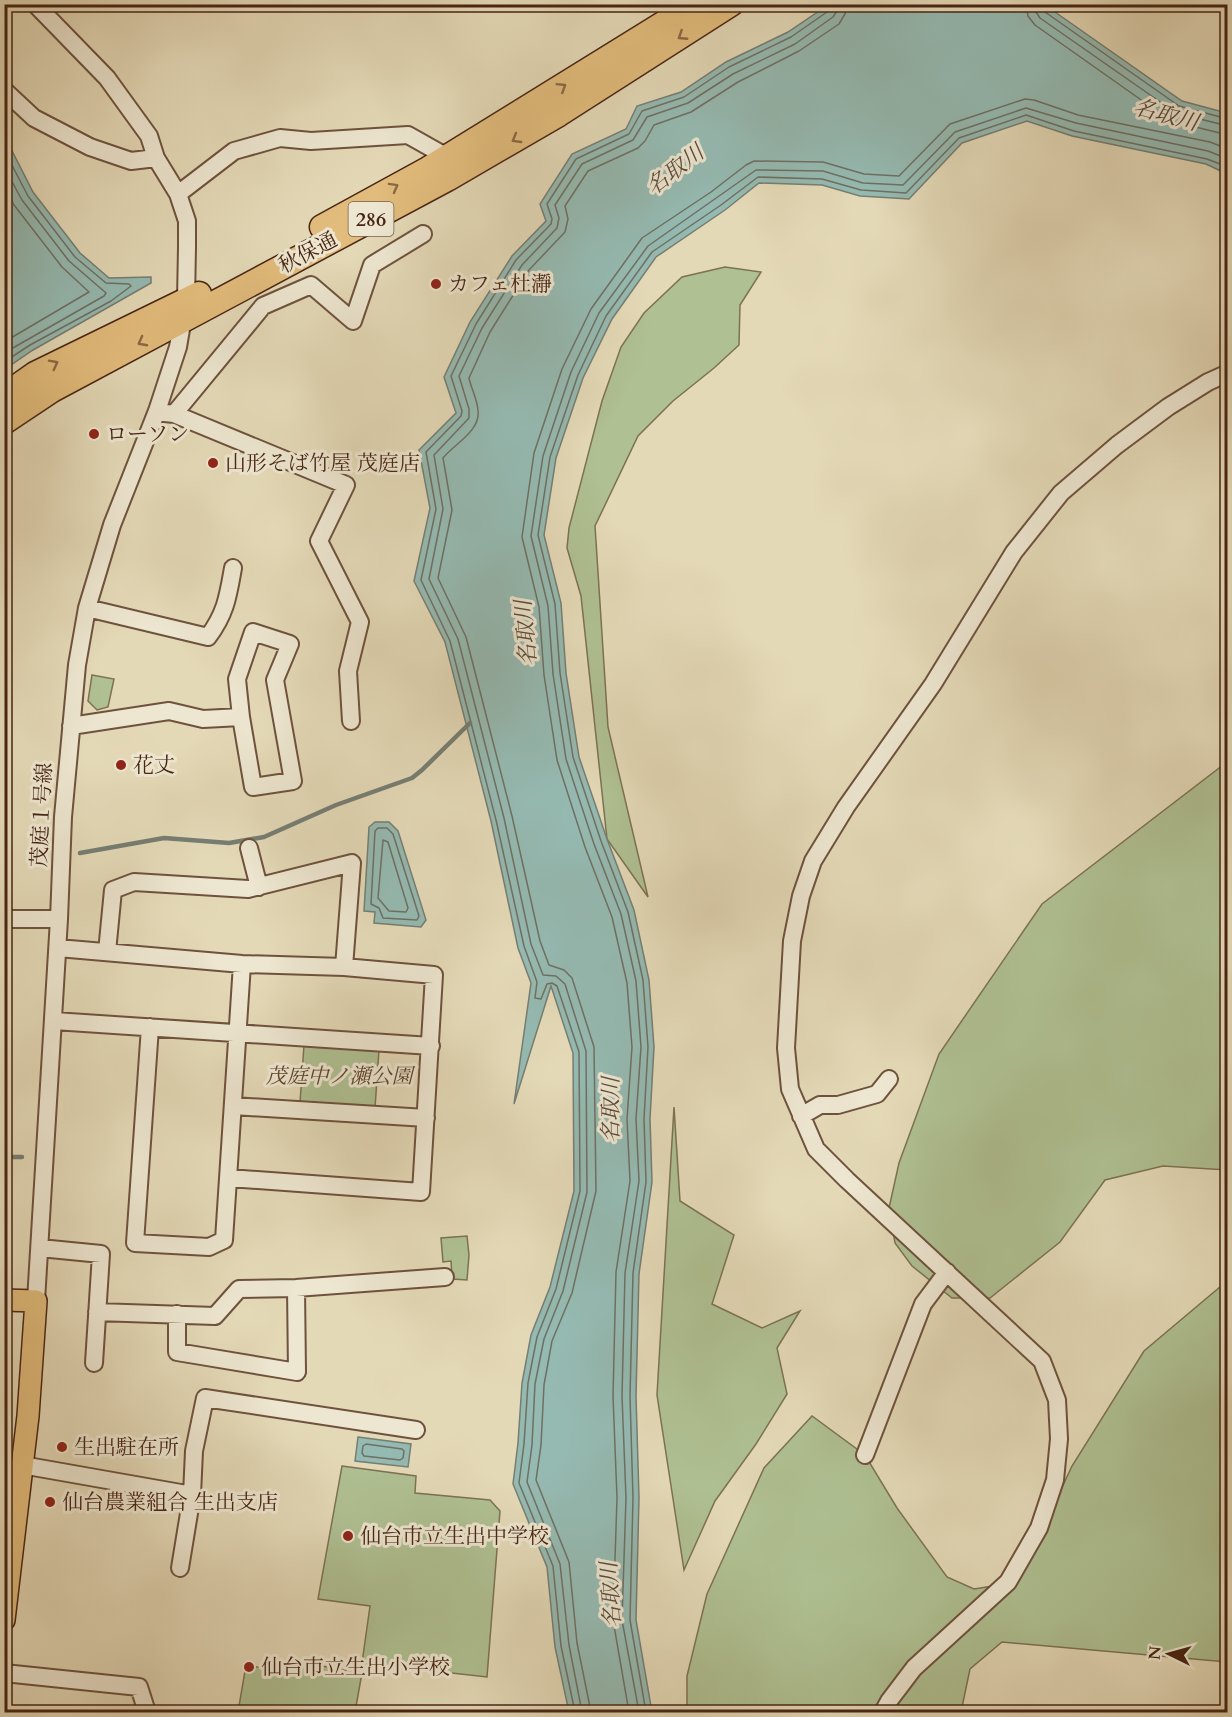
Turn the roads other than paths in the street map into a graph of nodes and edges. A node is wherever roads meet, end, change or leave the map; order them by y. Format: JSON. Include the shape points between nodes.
{"nodes":[{"id":1,"x":35,"y":4,"type":"edge"},
{"id":2,"x":695,"y":4,"type":"edge"},
{"id":3,"x":731,"y":4,"type":"edge"},
{"id":4,"x":6,"y":92,"type":"edge"},
{"id":5,"x":447,"y":157,"type":"junction"},
{"id":6,"x":156,"y":158,"type":"junction"},
{"id":7,"x":178,"y":194,"type":"junction"},
{"id":8,"x":423,"y":234,"type":"dead end"},
{"id":9,"x":184,"y":310,"type":"junction"},
{"id":10,"x":1227,"y":373,"type":"edge"},
{"id":11,"x":4,"y":396,"type":"edge"},
{"id":12,"x":166,"y":413,"type":"junction"},
{"id":13,"x":4,"y":422,"type":"edge"},
{"id":14,"x":233,"y":568,"type":"dead end"},
{"id":15,"x":87,"y":608,"type":"junction"},
{"id":16,"x":241,"y":717,"type":"junction"},
{"id":17,"x":351,"y":722,"type":"dead end"},
{"id":18,"x":71,"y":726,"type":"junction"},
{"id":19,"x":249,"y":848,"type":"dead end"},
{"id":20,"x":259,"y":887,"type":"junction"},
{"id":21,"x":4,"y":919,"type":"edge"},
{"id":22,"x":59,"y":919,"type":"junction"},
{"id":23,"x":57,"y":948,"type":"junction"},
{"id":24,"x":107,"y":952,"type":"junction"},
{"id":25,"x":242,"y":964,"type":"junction"},
{"id":26,"x":344,"y":968,"type":"junction"},
{"id":27,"x":54,"y":1021,"type":"junction"},
{"id":28,"x":150,"y":1027,"type":"junction"},
{"id":29,"x":237,"y":1034,"type":"junction"},
{"id":30,"x":430,"y":1046,"type":"junction"},
{"id":31,"x":889,"y":1079,"type":"dead end"},
{"id":32,"x":233,"y":1106,"type":"junction"},
{"id":33,"x":801,"y":1116,"type":"junction"},
{"id":34,"x":426,"y":1118,"type":"junction"},
{"id":35,"x":229,"y":1178,"type":"junction"},
{"id":36,"x":40,"y":1248,"type":"junction"},
{"id":37,"x":947,"y":1272,"type":"junction"},
{"id":38,"x":445,"y":1277,"type":"dead end"},
{"id":39,"x":296,"y":1288,"type":"junction"},
{"id":40,"x":4,"y":1300,"type":"edge"},
{"id":41,"x":36,"y":1301,"type":"junction"},
{"id":42,"x":97,"y":1312,"type":"junction"},
{"id":43,"x":177,"y":1314,"type":"junction"},
{"id":44,"x":94,"y":1363,"type":"dead end"},
{"id":45,"x":416,"y":1430,"type":"dead end"},
{"id":46,"x":865,"y":1455,"type":"dead end"},
{"id":47,"x":22,"y":1465,"type":"junction"},
{"id":48,"x":192,"y":1495,"type":"junction"},
{"id":49,"x":180,"y":1568,"type":"dead end"},
{"id":50,"x":4,"y":1620,"type":"edge"},
{"id":51,"x":4,"y":1673,"type":"edge"},
{"id":52,"x":147,"y":1713,"type":"edge"},
{"id":53,"x":883,"y":1713,"type":"edge"}],
"edges":[{"from":1,"to":6,"type":"street","name":"茂庭１号線","via":[[107,78],[148,136]]},
{"from":5,"to":2,"type":"highway","name":"秋保通","number":"286","one_way":true},
{"from":3,"to":9,"type":"highway","name":"秋保通","number":"286","one_way":true,"via":[[559,114],[447,179]]},
{"from":4,"to":6,"type":"street","via":[[34,118],[90,147],[131,161]]},
{"from":5,"to":7,"type":"street","via":[[408,135],[311,141],[280,138],[234,151]]},
{"from":9,"to":5,"type":"highway","name":"秋保通","number":"286","one_way":true,"via":[[227,279]]},
{"from":6,"to":7,"type":"street","name":"茂庭１号線"},
{"from":7,"to":9,"type":"street","name":"茂庭１号線","via":[[187,221]]},
{"from":8,"to":12,"type":"street","via":[[372,265],[353,321],[311,285],[262,306]]},
{"from":11,"to":9,"type":"highway","name":"秋保通","number":"286","one_way":true,"via":[[35,374]]},
{"from":9,"to":12,"type":"street","name":"茂庭１号線"},
{"from":9,"to":13,"type":"highway","name":"秋保通","number":"286","one_way":true},
{"from":10,"to":33,"type":"street","via":[[1168,407],[1061,493],[1014,552],[933,684],[813,861],[792,941],[786,1048],[790,1089]]},
{"from":12,"to":15,"type":"street","name":"茂庭１号線","via":[[112,525]]},
{"from":12,"to":17,"type":"street","via":[[346,485],[319,541],[360,622],[348,671]]},
{"from":14,"to":15,"type":"street","via":[[220,621],[208,637]]},
{"from":15,"to":18,"type":"street","name":"茂庭１号線"},
{"from":16,"to":16,"type":"street","via":[[237,679],[253,632],[290,644],[276,680],[293,781],[253,787]]},
{"from":16,"to":18,"type":"street","via":[[203,719],[169,711]]},
{"from":18,"to":22,"type":"street","name":"茂庭１号線"},
{"from":19,"to":20,"type":"street"},
{"from":20,"to":24,"type":"street","via":[[134,882],[113,890]]},
{"from":20,"to":26,"type":"street","via":[[352,863]]},
{"from":21,"to":22,"type":"street"},
{"from":22,"to":23,"type":"street","name":"茂庭１号線"},
{"from":23,"to":24,"type":"street"},
{"from":23,"to":27,"type":"street","name":"茂庭１号線"},
{"from":24,"to":25,"type":"street"},
{"from":25,"to":26,"type":"street"},
{"from":25,"to":29,"type":"street"},
{"from":26,"to":30,"type":"street","via":[[434,975]]},
{"from":27,"to":28,"type":"street"},
{"from":27,"to":36,"type":"street","name":"茂庭１号線"},
{"from":28,"to":29,"type":"street"},
{"from":28,"to":35,"type":"street","via":[[135,1243],[209,1247],[224,1240]]},
{"from":29,"to":30,"type":"street"},
{"from":29,"to":32,"type":"street"},
{"from":30,"to":34,"type":"street"},
{"from":31,"to":33,"type":"street","via":[[877,1094],[838,1105],[820,1105]]},
{"from":32,"to":34,"type":"street"},
{"from":32,"to":35,"type":"street"},
{"from":33,"to":37,"type":"street","via":[[816,1149]]},
{"from":34,"to":35,"type":"street","via":[[421,1192]]},
{"from":36,"to":41,"type":"street","name":"茂庭１号線"},
{"from":36,"to":42,"type":"street","via":[[101,1254]]},
{"from":37,"to":46,"type":"street","via":[[923,1304]]},
{"from":37,"to":53,"type":"street","via":[[1042,1361],[1057,1400],[1055,1480],[1039,1528],[1008,1582],[914,1668]]},
{"from":38,"to":39,"type":"street"},
{"from":39,"to":43,"type":"street","via":[[239,1289],[215,1316]]},
{"from":39,"to":43,"type":"street","via":[[297,1372],[177,1352]]},
{"from":40,"to":41,"type":"main road"},
{"from":41,"to":47,"type":"main road"},
{"from":42,"to":43,"type":"street"},
{"from":42,"to":44,"type":"street"},
{"from":45,"to":48,"type":"street","via":[[205,1398],[194,1451]]},
{"from":47,"to":48,"type":"street"},
{"from":47,"to":50,"type":"main road"},
{"from":48,"to":49,"type":"street"},
{"from":51,"to":52,"type":"street","via":[[139,1688]]}]}
